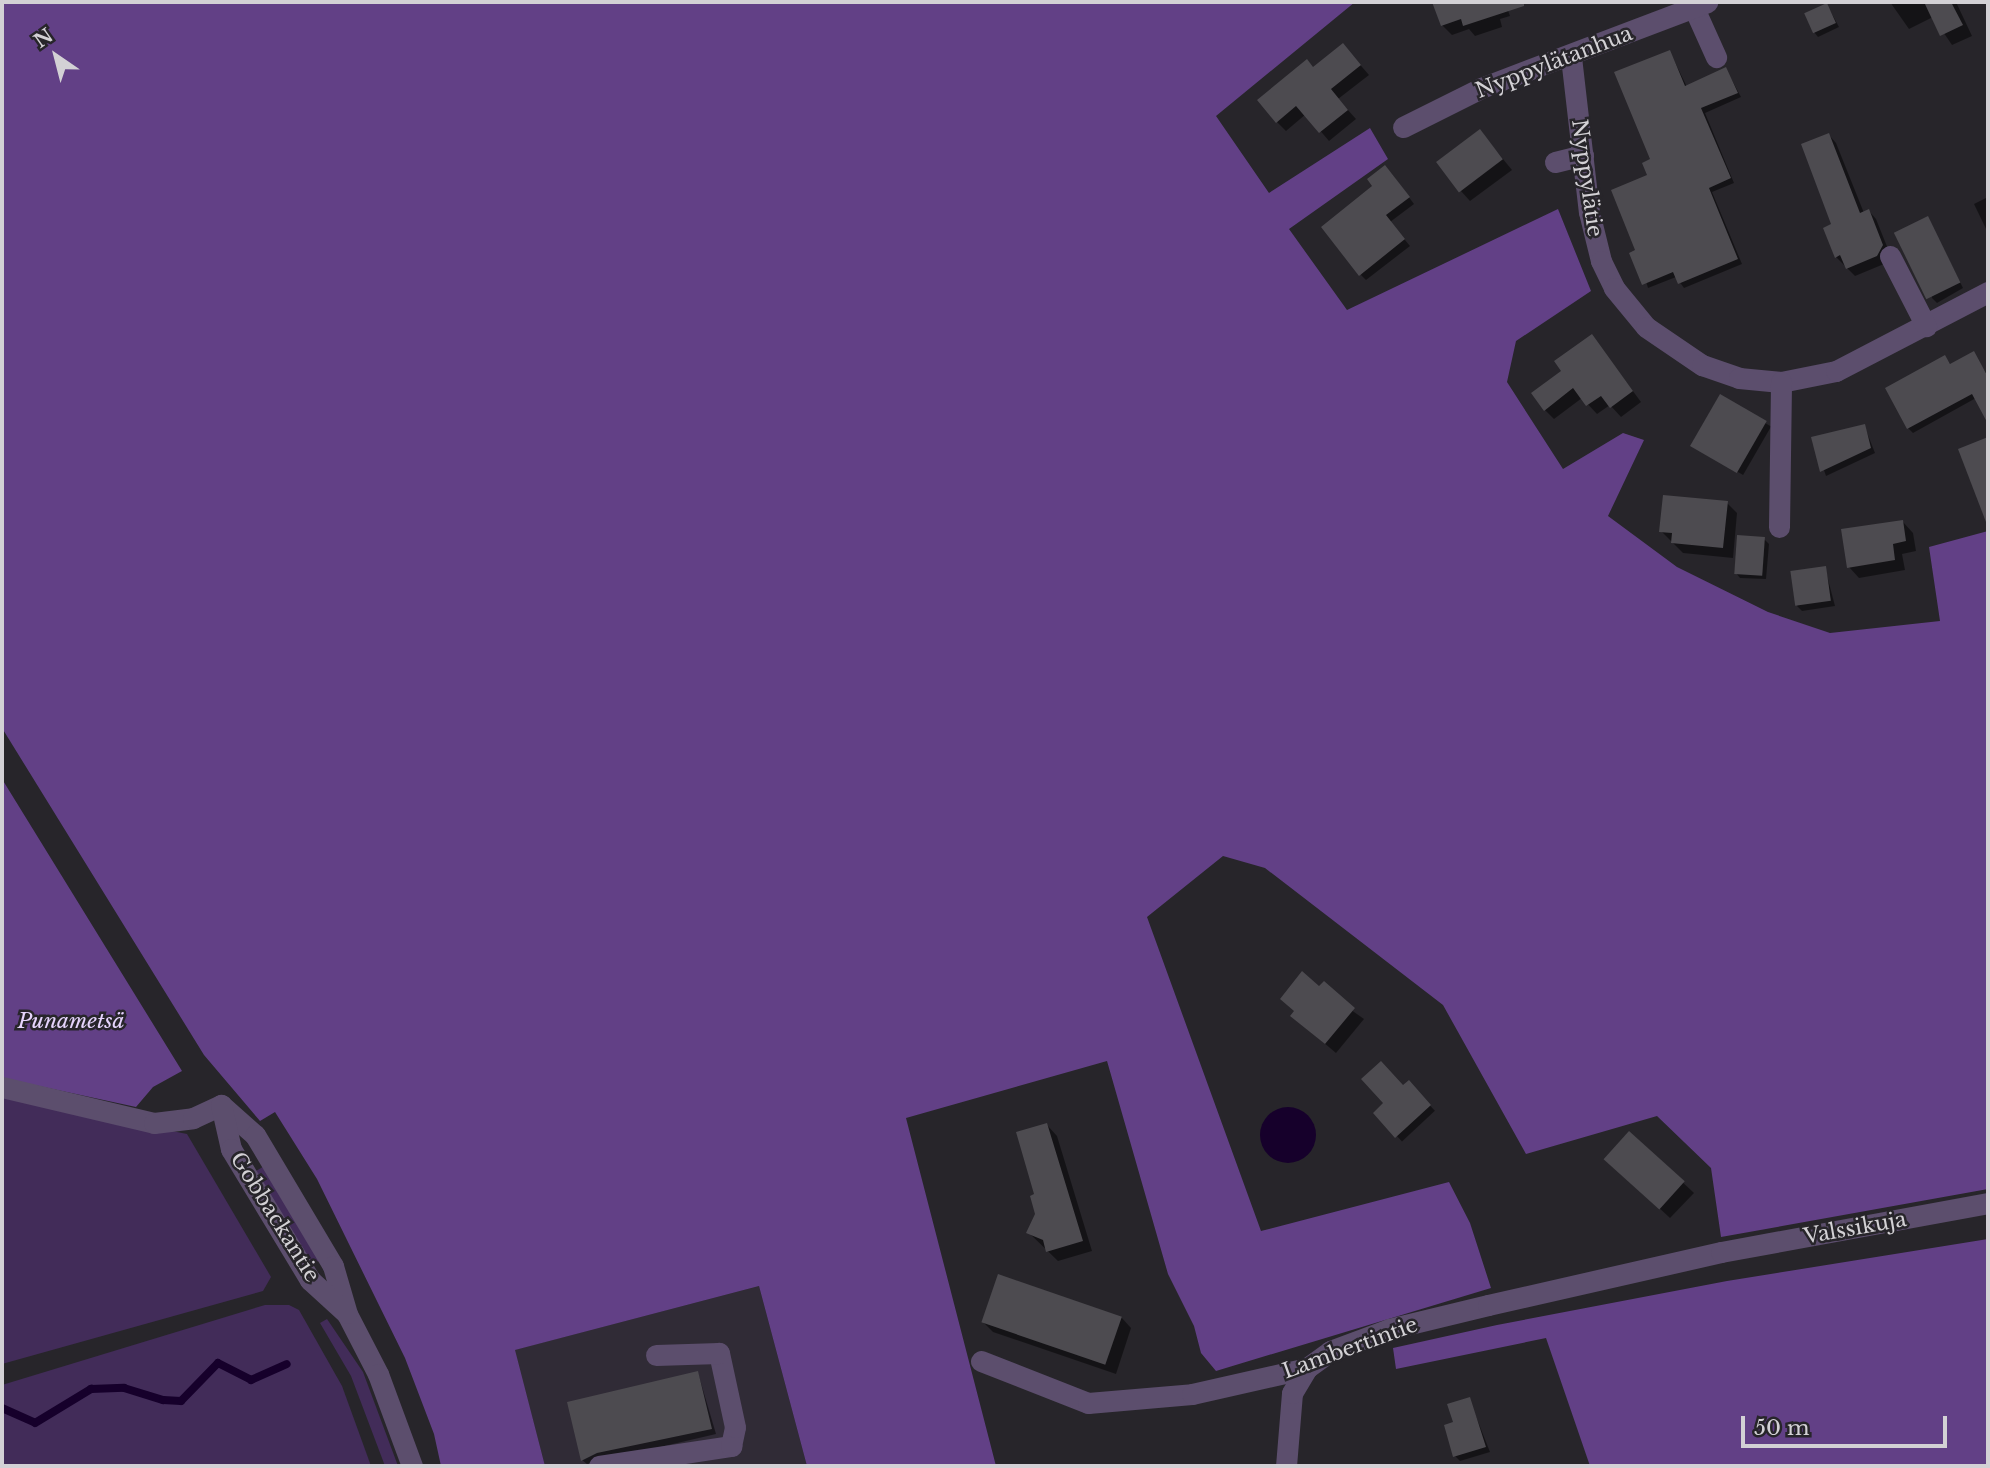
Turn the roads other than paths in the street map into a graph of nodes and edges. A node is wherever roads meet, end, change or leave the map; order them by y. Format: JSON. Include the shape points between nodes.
{"nodes":[{"id":1,"x":1700,"y":5,"type":"edge"},
{"id":2,"x":1571,"y":57,"type":"junction"},
{"id":3,"x":1716,"y":57,"type":"dead end"},
{"id":4,"x":1404,"y":127,"type":"dead end"},
{"id":5,"x":1583,"y":155,"type":"junction"},
{"id":6,"x":1555,"y":162,"type":"dead end"},
{"id":7,"x":1890,"y":256,"type":"dead end"},
{"id":8,"x":1988,"y":292,"type":"edge"},
{"id":9,"x":1926,"y":326,"type":"junction"},
{"id":10,"x":1781,"y":382,"type":"junction"},
{"id":11,"x":1779,"y":527,"type":"dead end"},
{"id":12,"x":2,"y":1087,"type":"edge"},
{"id":13,"x":1988,"y":1203,"type":"edge"},
{"id":14,"x":1721,"y":1252,"type":"joint"},
{"id":15,"x":656,"y":1355,"type":"dead end"},
{"id":16,"x":981,"y":1361,"type":"dead end"},
{"id":17,"x":1307,"y":1368,"type":"junction"},
{"id":18,"x":412,"y":1466,"type":"edge"},
{"id":19,"x":599,"y":1466,"type":"edge"},
{"id":20,"x":1286,"y":1466,"type":"edge"}],
"edges":[{"from":1,"to":2,"type":"street","name":"Nyppylätanhua"},
{"from":1,"to":3,"type":"street"},
{"from":2,"to":4,"type":"street","name":"Nyppylätanhua","via":[[1481,88]]},
{"from":2,"to":5,"type":"street","name":"Nyppylätie"},
{"from":5,"to":6,"type":"street"},
{"from":5,"to":10,"type":"street","name":"Nyppylätie","via":[[1591,224],[1601,261],[1614,288],[1638,318],[1702,365],[1739,378]]},
{"from":7,"to":9,"type":"street"},
{"from":8,"to":9,"type":"street","name":"Nyppylätie"},
{"from":9,"to":10,"type":"street","name":"Nyppylätie","via":[[1836,371]]},
{"from":10,"to":11,"type":"street"},
{"from":12,"to":18,"type":"street","name":"Gobbackantie","via":[[154,1123],[192,1118],[221,1105],[255,1135],[333,1266],[347,1314],[378,1374]]},
{"from":13,"to":14,"type":"street","name":"Valssikuja"},
{"from":14,"to":17,"type":"street","name":"Lambertintie","via":[[1389,1329],[1330,1351]]},
{"from":15,"to":19,"type":"street","via":[[719,1353],[735,1427],[732,1446]]},
{"from":16,"to":17,"type":"street","name":"Lambertintie","via":[[1087,1402],[1192,1394]]},
{"from":17,"to":20,"type":"street","via":[[1292,1393]]}]}
